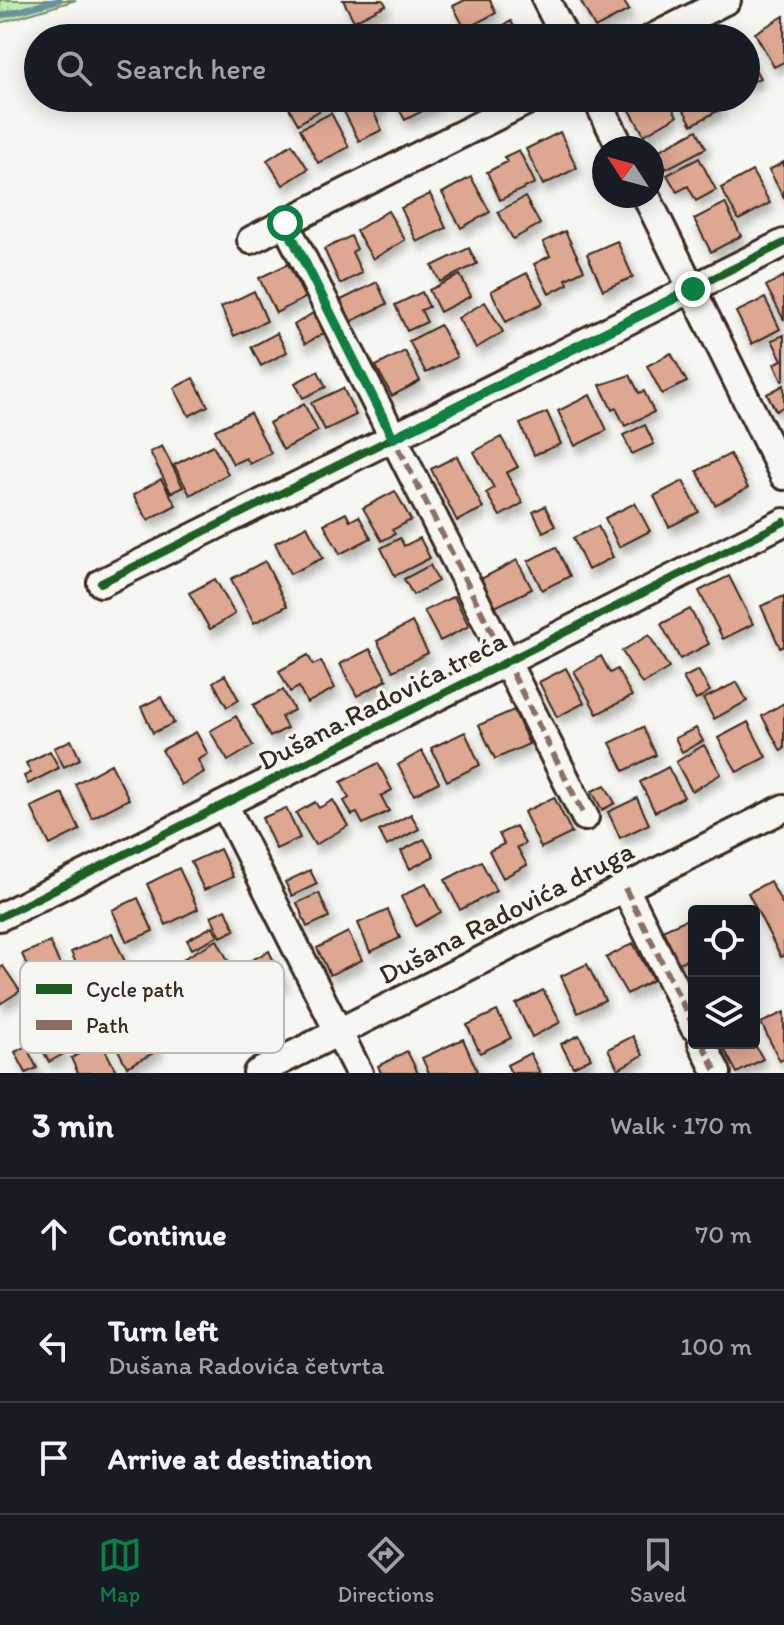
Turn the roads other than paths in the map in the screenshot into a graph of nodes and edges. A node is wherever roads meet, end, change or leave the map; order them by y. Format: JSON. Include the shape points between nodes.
{"nodes":[{"id":1,"x":546,"y":0,"type":"edge"},
{"id":2,"x":727,"y":0,"type":"edge"},
{"id":3,"x":558,"y":24,"type":"edge"},
{"id":4,"x":680,"y":24,"type":"edge"},
{"id":5,"x":505,"y":112,"type":"edge"},
{"id":6,"x":603,"y":112,"type":"edge"},
{"id":7,"x":615,"y":136,"type":"edge"},
{"id":8,"x":652,"y":208,"type":"edge"},
{"id":9,"x":285,"y":223,"type":"junction"},
{"id":10,"x":251,"y":240,"type":"dead end"},
{"id":11,"x":784,"y":243,"type":"edge"},
{"id":12,"x":693,"y":289,"type":"junction"},
{"id":13,"x":393,"y":438,"type":"junction"},
{"id":14,"x":784,"y":476,"type":"edge"},
{"id":15,"x":784,"y":522,"type":"edge"},
{"id":16,"x":101,"y":583,"type":"dead end"},
{"id":17,"x":506,"y":662,"type":"junction"},
{"id":18,"x":224,"y":804,"type":"junction"},
{"id":19,"x":784,"y":808,"type":"edge"},
{"id":20,"x":585,"y":817,"type":"dead end"},
{"id":21,"x":625,"y":888,"type":"junction"},
{"id":22,"x":0,"y":917,"type":"edge"},
{"id":23,"x":688,"y":1015,"type":"edge"},
{"id":24,"x":338,"y":1032,"type":"junction"},
{"id":25,"x":705,"y":1049,"type":"edge"},
{"id":26,"x":257,"y":1073,"type":"edge"},
{"id":27,"x":359,"y":1073,"type":"edge"},
{"id":28,"x":717,"y":1073,"type":"edge"}],
"edges":[{"from":1,"to":3,"type":"street"},
{"from":2,"to":4,"type":"street"},
{"from":5,"to":9,"type":"street"},
{"from":6,"to":7,"type":"street"},
{"from":8,"to":12,"type":"street"},
{"from":9,"to":10,"type":"street"},
{"from":9,"to":13,"type":"street"},
{"from":11,"to":12,"type":"street"},
{"from":12,"to":13,"type":"street"},
{"from":12,"to":14,"type":"street"},
{"from":13,"to":16,"type":"street"},
{"from":13,"to":17,"type":"street"},
{"from":15,"to":17,"type":"street","name":"Dušana Radovića treća"},
{"from":17,"to":18,"type":"street","name":"Dušana Radovića treća"},
{"from":17,"to":20,"type":"street"},
{"from":18,"to":22,"type":"street","name":"Dušana Radovića treća"},
{"from":18,"to":24,"type":"street"},
{"from":19,"to":21,"type":"street","name":"Dušana Radovića druga"},
{"from":21,"to":23,"type":"street"},
{"from":21,"to":24,"type":"street","name":"Dušana Radovića druga"},
{"from":24,"to":26,"type":"street","name":"Dušana Radovića druga"},
{"from":24,"to":27,"type":"street"},
{"from":25,"to":28,"type":"street"}]}
